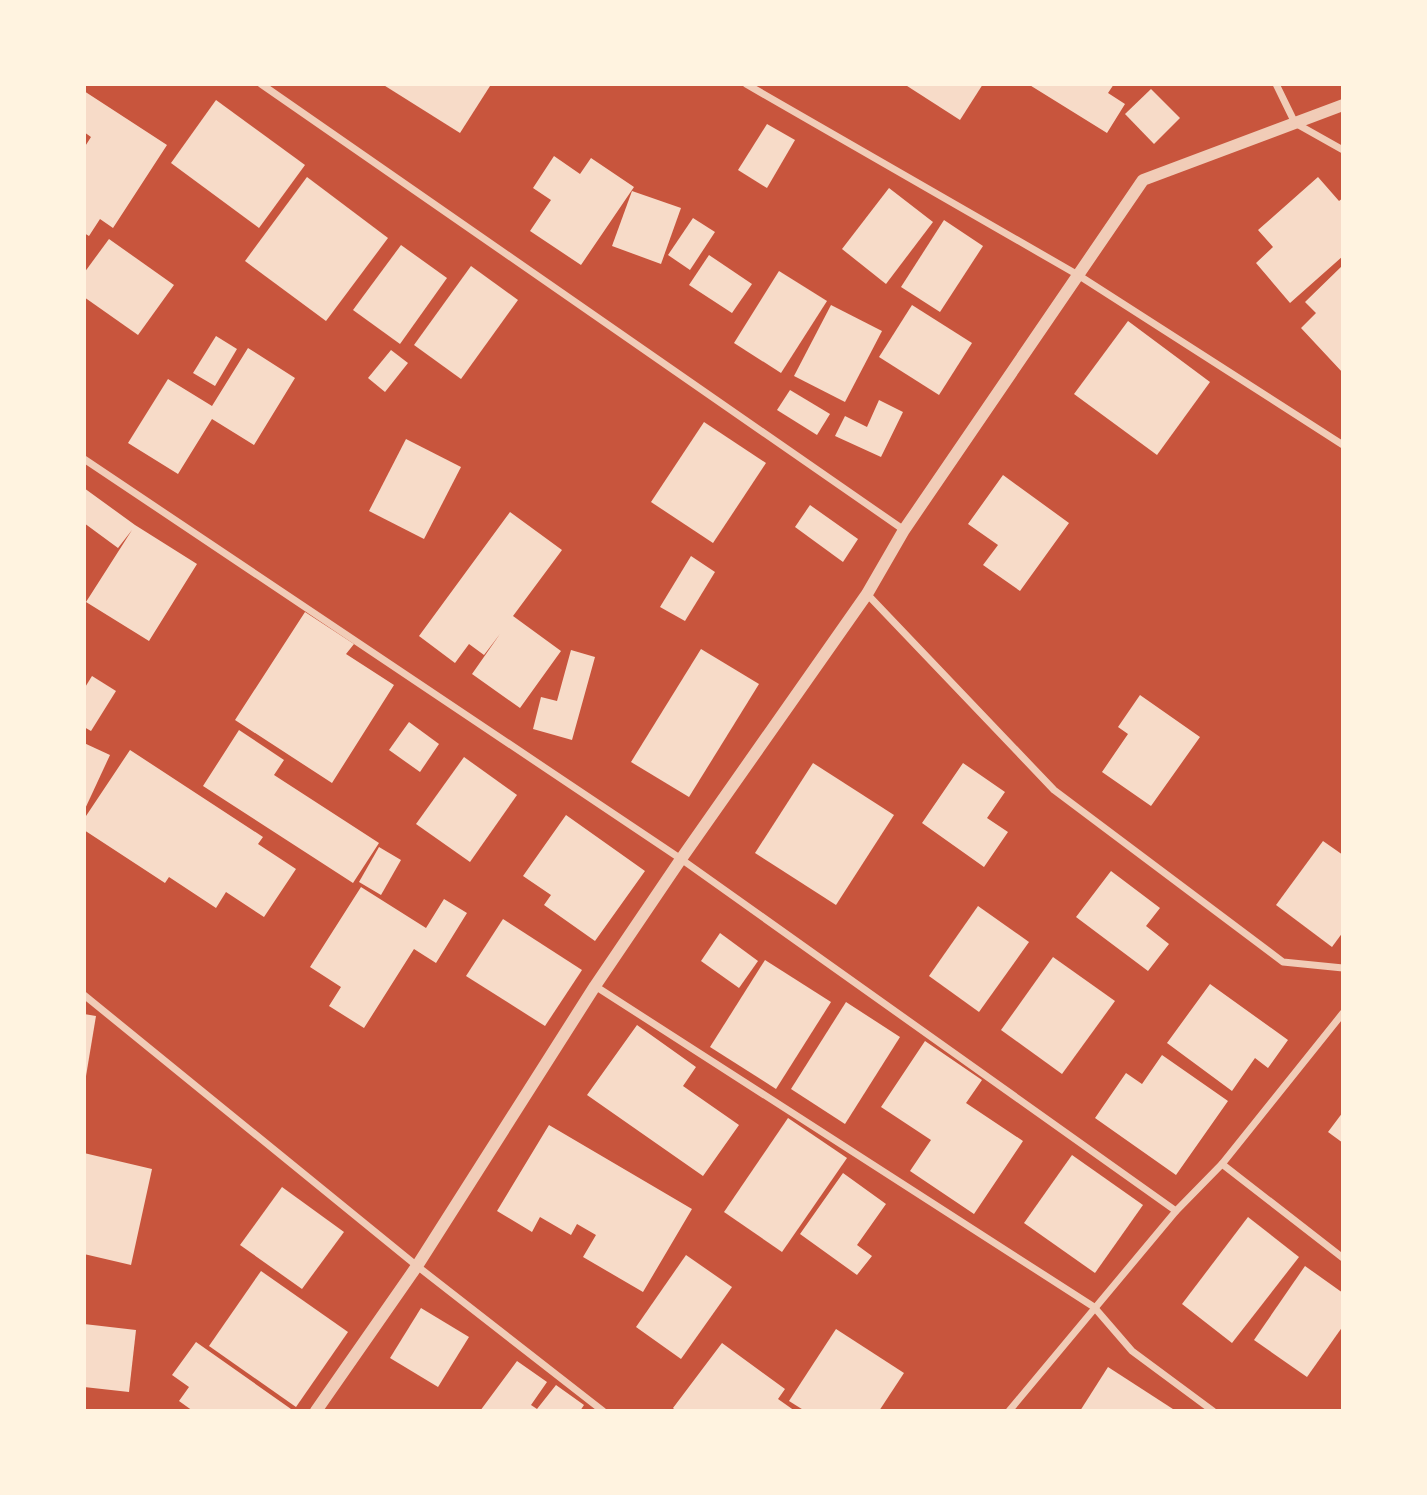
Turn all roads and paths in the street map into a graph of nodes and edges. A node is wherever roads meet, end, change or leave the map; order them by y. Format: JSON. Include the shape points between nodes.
{"nodes":[{"id":1,"x":261,"y":84,"type":"edge"},
{"id":2,"x":746,"y":84,"type":"edge"},
{"id":3,"x":1276,"y":84,"type":"edge"},
{"id":4,"x":1343,"y":105,"type":"edge"},
{"id":5,"x":1295,"y":123,"type":"junction"},
{"id":6,"x":1343,"y":150,"type":"edge"},
{"id":7,"x":1078,"y":275,"type":"junction"},
{"id":8,"x":1343,"y":445,"type":"edge"},
{"id":9,"x":84,"y":459,"type":"edge"},
{"id":10,"x":904,"y":530,"type":"junction"},
{"id":11,"x":867,"y":594,"type":"junction"},
{"id":12,"x":681,"y":859,"type":"junction"},
{"id":13,"x":1343,"y":968,"type":"edge"},
{"id":14,"x":595,"y":986,"type":"junction"},
{"id":15,"x":84,"y":995,"type":"edge"},
{"id":16,"x":1343,"y":1013,"type":"edge"},
{"id":17,"x":1222,"y":1164,"type":"junction"},
{"id":18,"x":1176,"y":1211,"type":"junction"},
{"id":19,"x":1343,"y":1258,"type":"edge"},
{"id":20,"x":417,"y":1266,"type":"junction"},
{"id":21,"x":1094,"y":1307,"type":"junction"},
{"id":22,"x":316,"y":1411,"type":"edge"},
{"id":23,"x":603,"y":1411,"type":"edge"},
{"id":24,"x":1009,"y":1411,"type":"edge"},
{"id":25,"x":1213,"y":1411,"type":"edge"}],
"edges":[{"from":1,"to":10,"type":"street"},
{"from":2,"to":7,"type":"street"},
{"from":3,"to":5,"type":"street"},
{"from":4,"to":5,"type":"street"},
{"from":5,"to":6,"type":"street"},
{"from":5,"to":7,"type":"street","via":[[1143,180]]},
{"from":7,"to":8,"type":"street"},
{"from":7,"to":10,"type":"street"},
{"from":9,"to":12,"type":"street"},
{"from":10,"to":11,"type":"street"},
{"from":11,"to":12,"type":"street"},
{"from":11,"to":13,"type":"street","via":[[1054,790],[1283,962]]},
{"from":12,"to":14,"type":"street"},
{"from":12,"to":18,"type":"street"},
{"from":14,"to":20,"type":"street"},
{"from":14,"to":21,"type":"street"},
{"from":15,"to":20,"type":"street"},
{"from":16,"to":17,"type":"street"},
{"from":17,"to":18,"type":"street"},
{"from":17,"to":19,"type":"street"},
{"from":18,"to":21,"type":"street"},
{"from":20,"to":22,"type":"street"},
{"from":20,"to":23,"type":"street"},
{"from":21,"to":24,"type":"street"},
{"from":21,"to":25,"type":"street","via":[[1132,1351]]}]}
